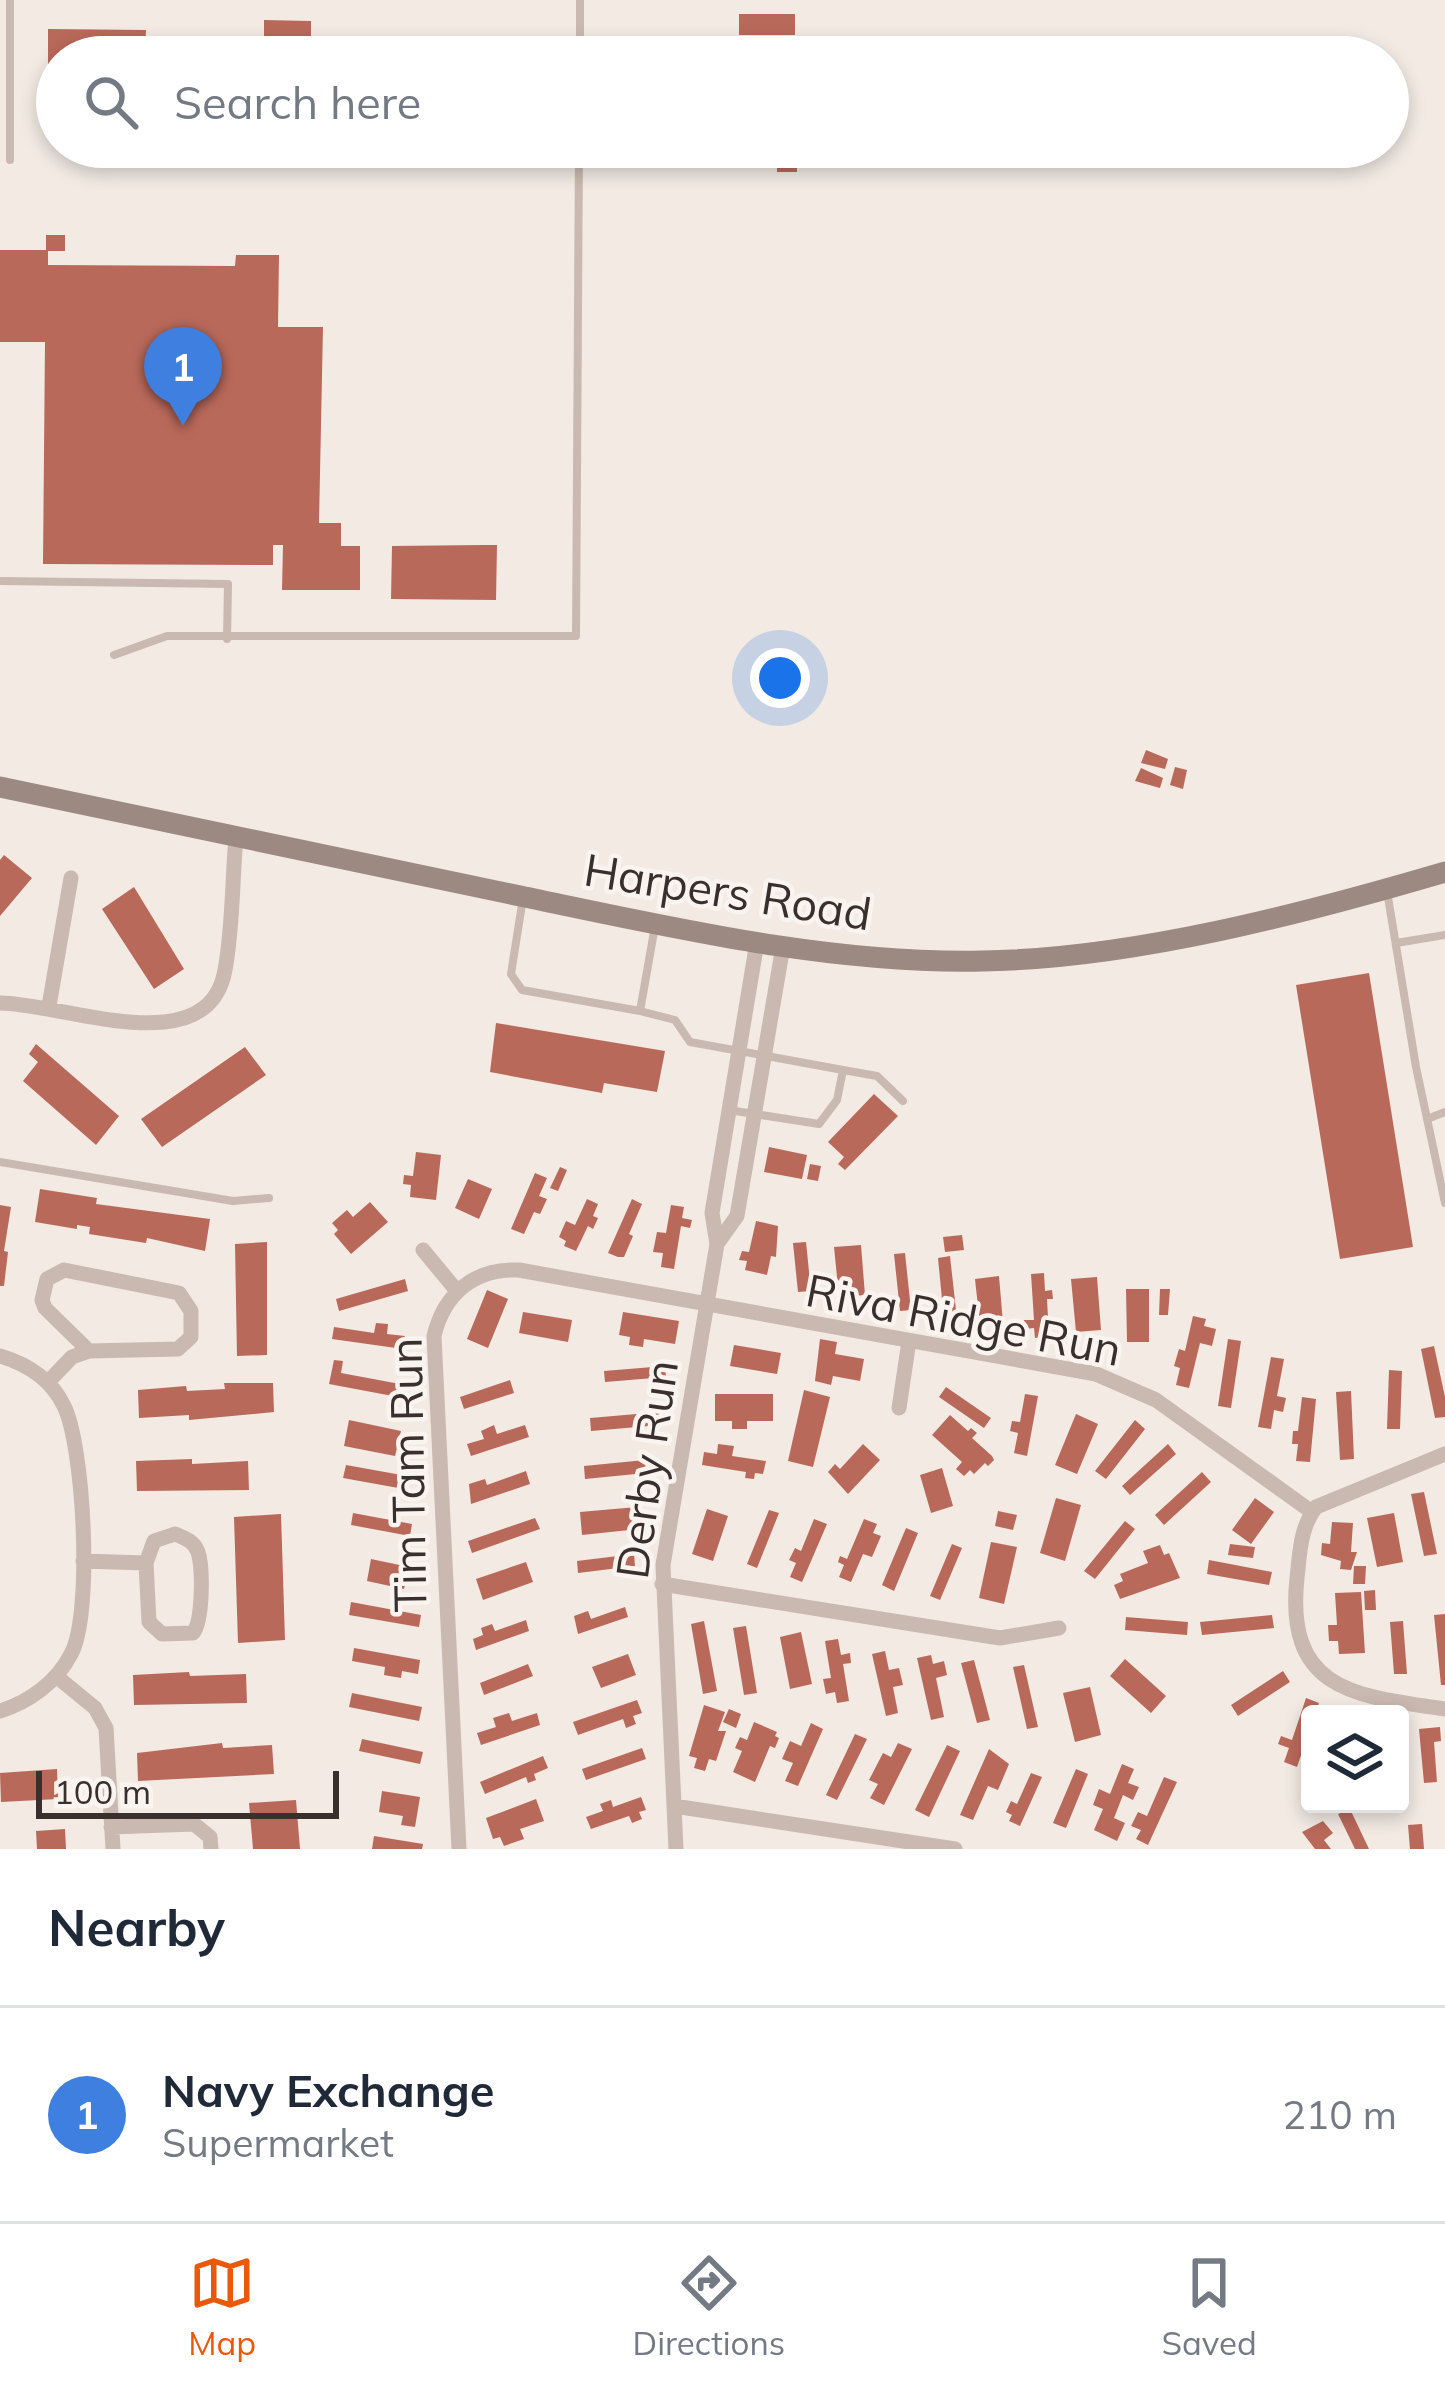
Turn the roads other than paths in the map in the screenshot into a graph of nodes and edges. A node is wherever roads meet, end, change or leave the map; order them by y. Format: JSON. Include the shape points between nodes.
{"nodes":[{"id":1,"x":10,"y":0,"type":"edge"},
{"id":2,"x":580,"y":0,"type":"edge"},
{"id":3,"x":580,"y":36,"type":"edge"},
{"id":4,"x":10,"y":160,"type":"dead end"},
{"id":5,"x":579,"y":168,"type":"edge"},
{"id":6,"x":0,"y":581,"type":"edge"},
{"id":7,"x":227,"y":639,"type":"junction"},
{"id":8,"x":114,"y":655,"type":"dead end"},
{"id":9,"x":0,"y":788,"type":"edge"},
{"id":10,"x":236,"y":838,"type":"junction"},
{"id":11,"x":1445,"y":872,"type":"edge"},
{"id":12,"x":71,"y":878,"type":"dead end"},
{"id":13,"x":1387,"y":889,"type":"junction"},
{"id":14,"x":523,"y":896,"type":"junction"},
{"id":15,"x":656,"y":925,"type":"junction"},
{"id":16,"x":1445,"y":935,"type":"edge"},
{"id":17,"x":757,"y":942,"type":"junction"},
{"id":18,"x":1396,"y":943,"type":"junction"},
{"id":19,"x":784,"y":946,"type":"junction"},
{"id":20,"x":0,"y":1003,"type":"edge"},
{"id":21,"x":49,"y":1006,"type":"junction"},
{"id":22,"x":640,"y":1011,"type":"junction"},
{"id":23,"x":739,"y":1052,"type":"junction"},
{"id":24,"x":765,"y":1056,"type":"junction"},
{"id":25,"x":843,"y":1070,"type":"junction"},
{"id":26,"x":903,"y":1101,"type":"dead end"},
{"id":27,"x":729,"y":1110,"type":"junction"},
{"id":28,"x":1445,"y":1112,"type":"edge"},
{"id":29,"x":755,"y":1114,"type":"junction"},
{"id":30,"x":1427,"y":1119,"type":"junction"},
{"id":31,"x":0,"y":1162,"type":"edge"},
{"id":32,"x":269,"y":1198,"type":"dead end"},
{"id":33,"x":1445,"y":1203,"type":"edge"},
{"id":34,"x":717,"y":1244,"type":"junction"},
{"id":35,"x":423,"y":1250,"type":"dead end"},
{"id":36,"x":457,"y":1291,"type":"junction"},
{"id":37,"x":706,"y":1307,"type":"junction"},
{"id":38,"x":909,"y":1341,"type":"junction"},
{"id":39,"x":89,"y":1351,"type":"junction"},
{"id":40,"x":0,"y":1356,"type":"edge"},
{"id":41,"x":48,"y":1382,"type":"junction"},
{"id":42,"x":899,"y":1408,"type":"dead end"},
{"id":43,"x":1445,"y":1454,"type":"edge"},
{"id":44,"x":1312,"y":1512,"type":"junction"},
{"id":45,"x":82,"y":1561,"type":"junction"},
{"id":46,"x":146,"y":1563,"type":"junction"},
{"id":47,"x":662,"y":1584,"type":"junction"},
{"id":48,"x":1059,"y":1628,"type":"dead end"},
{"id":49,"x":56,"y":1676,"type":"junction"},
{"id":50,"x":1445,"y":1708,"type":"edge"},
{"id":51,"x":0,"y":1711,"type":"edge"},
{"id":52,"x":674,"y":1806,"type":"junction"},
{"id":53,"x":111,"y":1827,"type":"junction"},
{"id":54,"x":113,"y":1849,"type":"edge"},
{"id":55,"x":211,"y":1849,"type":"edge"},
{"id":56,"x":459,"y":1849,"type":"edge"},
{"id":57,"x":676,"y":1849,"type":"edge"},
{"id":58,"x":955,"y":1849,"type":"edge"}],
"edges":[{"from":1,"to":4,"type":"lane"},
{"from":2,"to":3,"type":"lane"},
{"from":5,"to":7,"type":"lane","via":[[576,636]]},
{"from":6,"to":7,"type":"lane","via":[[228,584]]},
{"from":7,"to":8,"type":"lane","via":[[167,636]]},
{"from":9,"to":10,"type":"street","name":"Harpers Road"},
{"from":10,"to":14,"type":"street","name":"Harpers Road"},
{"from":10,"to":21,"type":"street","via":[[225,973],[196,1015],[153,1025]]},
{"from":11,"to":13,"type":"street","name":"Harpers Road"},
{"from":12,"to":21,"type":"street"},
{"from":13,"to":18,"type":"lane"},
{"from":13,"to":19,"type":"street","name":"Harpers Road","via":[[1061,955],[982,961]]},
{"from":14,"to":15,"type":"street","name":"Harpers Road"},
{"from":14,"to":22,"type":"lane","via":[[514,983]]},
{"from":15,"to":17,"type":"street","name":"Harpers Road"},
{"from":15,"to":22,"type":"lane"},
{"from":16,"to":18,"type":"lane"},
{"from":17,"to":19,"type":"street","name":"Harpers Road"},
{"from":17,"to":23,"type":"street","name":"Derby Run"},
{"from":18,"to":30,"type":"lane"},
{"from":19,"to":24,"type":"street","name":"Derby Run"},
{"from":20,"to":21,"type":"street"},
{"from":22,"to":23,"type":"lane","via":[[675,1020],[690,1042]]},
{"from":23,"to":24,"type":"lane"},
{"from":23,"to":27,"type":"street","name":"Derby Run"},
{"from":24,"to":25,"type":"lane"},
{"from":24,"to":29,"type":"street","name":"Derby Run"},
{"from":25,"to":26,"type":"lane","via":[[877,1076]]},
{"from":25,"to":29,"type":"lane","via":[[837,1100],[819,1124]]},
{"from":27,"to":29,"type":"lane"},
{"from":27,"to":34,"type":"street","name":"Derby Run","via":[[712,1213]]},
{"from":28,"to":30,"type":"lane"},
{"from":29,"to":34,"type":"street","name":"Derby Run","via":[[737,1216]]},
{"from":30,"to":33,"type":"lane"},
{"from":31,"to":32,"type":"lane","via":[[215,1199]]},
{"from":34,"to":37,"type":"street","name":"Derby Run"},
{"from":35,"to":36,"type":"street"},
{"from":36,"to":37,"type":"street","name":"Tim Tam Run","via":[[508,1270]]},
{"from":36,"to":56,"type":"street","name":"Tim Tam Run","via":[[434,1336]]},
{"from":37,"to":38,"type":"street","name":"Riva Ridge Run"},
{"from":37,"to":47,"type":"street","name":"Derby Run"},
{"from":38,"to":42,"type":"street"},
{"from":38,"to":44,"type":"street","name":"Riva Ridge Run","via":[[1127,1385]]},
{"from":39,"to":39,"type":"street","via":[[186,1345],[187,1301],[168,1290],[55,1272],[44,1286],[45,1308]]},
{"from":39,"to":41,"type":"street"},
{"from":40,"to":41,"type":"street"},
{"from":41,"to":45,"type":"street","via":[[74,1433]]},
{"from":43,"to":44,"type":"street"},
{"from":44,"to":50,"type":"street","via":[[1294,1608],[1312,1661],[1349,1691]]},
{"from":45,"to":46,"type":"street"},
{"from":45,"to":49,"type":"street","via":[[80,1634]]},
{"from":46,"to":46,"type":"street","via":[[154,1630],[193,1633],[200,1622],[196,1547],[164,1535]]},
{"from":47,"to":48,"type":"street","via":[[1000,1638]]},
{"from":47,"to":52,"type":"street","name":"Derby Run"},
{"from":49,"to":51,"type":"street"},
{"from":49,"to":53,"type":"street","via":[[102,1717]]},
{"from":52,"to":57,"type":"street","name":"Derby Run"},
{"from":52,"to":58,"type":"street"},
{"from":53,"to":54,"type":"street"},
{"from":53,"to":55,"type":"street","via":[[194,1824]]}]}
